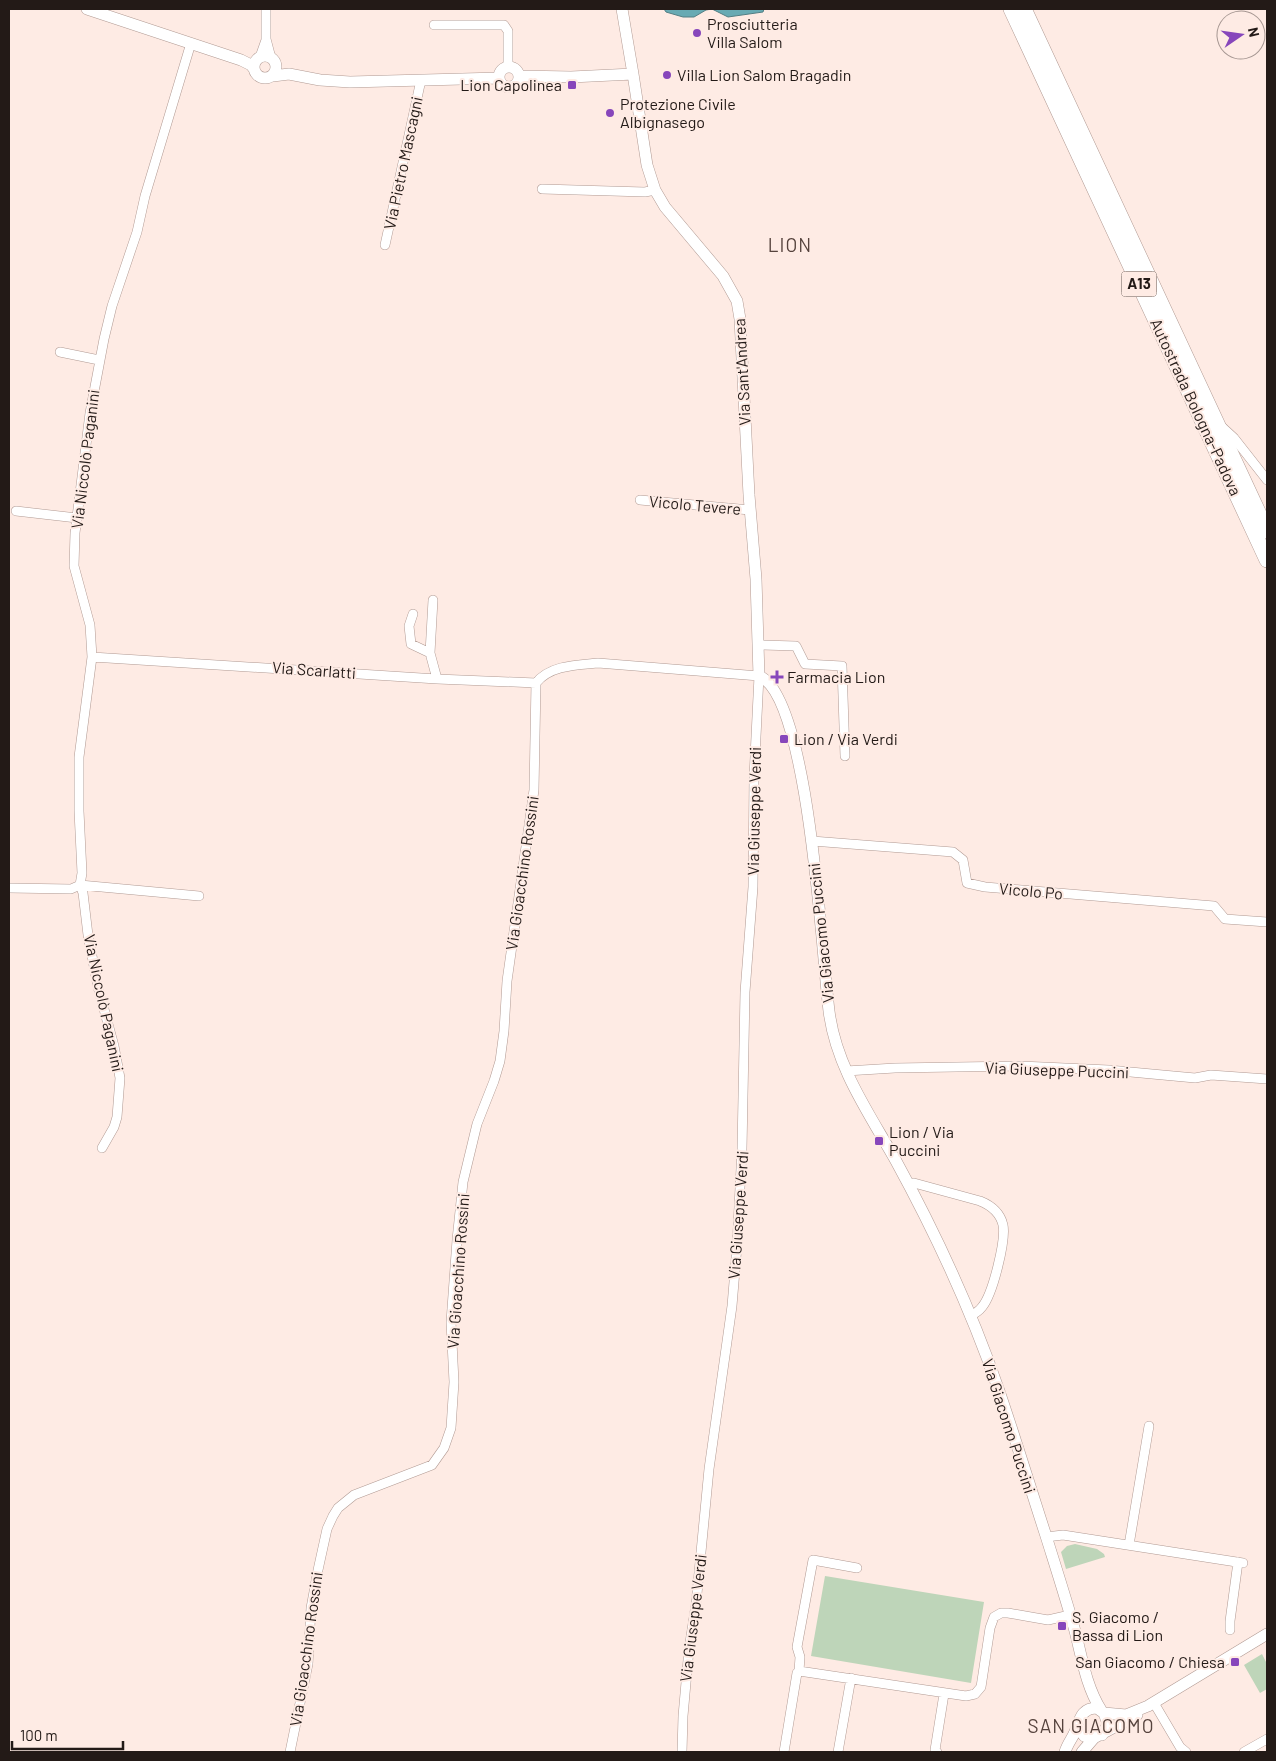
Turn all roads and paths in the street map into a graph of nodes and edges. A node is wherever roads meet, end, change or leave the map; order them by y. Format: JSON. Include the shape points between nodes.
{"nodes":[{"id":1,"x":87,"y":9,"type":"edge"},
{"id":2,"x":266,"y":9,"type":"edge"},
{"id":3,"x":622,"y":9,"type":"edge"},
{"id":4,"x":1011,"y":9,"type":"edge"},
{"id":5,"x":1024,"y":9,"type":"edge"},
{"id":6,"x":434,"y":25,"type":"dead end"},
{"id":7,"x":191,"y":43,"type":"junction"},
{"id":8,"x":264,"y":61,"type":"junction"},
{"id":9,"x":508,"y":67,"type":"junction"},
{"id":10,"x":289,"y":74,"type":"junction"},
{"id":11,"x":634,"y":74,"type":"junction"},
{"id":12,"x":273,"y":76,"type":"junction"},
{"id":13,"x":520,"y":76,"type":"junction"},
{"id":14,"x":499,"y":78,"type":"junction"},
{"id":15,"x":421,"y":80,"type":"junction"},
{"id":16,"x":542,"y":189,"type":"dead end"},
{"id":17,"x":654,"y":190,"type":"junction"},
{"id":18,"x":385,"y":245,"type":"dead end"},
{"id":19,"x":60,"y":352,"type":"dead end"},
{"id":20,"x":100,"y":360,"type":"junction"},
{"id":21,"x":1216,"y":421,"type":"junction"},
{"id":22,"x":1267,"y":480,"type":"edge"},
{"id":23,"x":640,"y":500,"type":"dead end"},
{"id":24,"x":750,"y":510,"type":"junction"},
{"id":25,"x":16,"y":511,"type":"dead end"},
{"id":26,"x":77,"y":518,"type":"junction"},
{"id":27,"x":1267,"y":531,"type":"edge"},
{"id":28,"x":1267,"y":560,"type":"edge"},
{"id":29,"x":434,"y":600,"type":"dead end"},
{"id":30,"x":413,"y":614,"type":"dead end"},
{"id":31,"x":758,"y":645,"type":"junction"},
{"id":32,"x":430,"y":654,"type":"junction"},
{"id":33,"x":92,"y":657,"type":"junction"},
{"id":34,"x":759,"y":676,"type":"junction"},
{"id":35,"x":437,"y":679,"type":"junction"},
{"id":36,"x":536,"y":683,"type":"junction"},
{"id":37,"x":845,"y":756,"type":"dead end"},
{"id":38,"x":812,"y":841,"type":"junction"},
{"id":39,"x":80,"y":885,"type":"junction"},
{"id":40,"x":9,"y":888,"type":"edge"},
{"id":41,"x":200,"y":896,"type":"dead end"},
{"id":42,"x":1267,"y":922,"type":"edge"},
{"id":43,"x":846,"y":1072,"type":"junction"},
{"id":44,"x":1267,"y":1079,"type":"edge"},
{"id":45,"x":102,"y":1148,"type":"dead end"},
{"id":46,"x":908,"y":1184,"type":"junction"},
{"id":47,"x":970,"y":1316,"type":"junction"},
{"id":48,"x":1149,"y":1426,"type":"dead end"},
{"id":49,"x":1046,"y":1537,"type":"junction"},
{"id":50,"x":1129,"y":1545,"type":"junction"},
{"id":51,"x":857,"y":1568,"type":"dead end"},
{"id":52,"x":1070,"y":1615,"type":"junction"},
{"id":53,"x":1230,"y":1630,"type":"dead end"},
{"id":54,"x":1267,"y":1634,"type":"edge"},
{"id":55,"x":799,"y":1671,"type":"junction"},
{"id":56,"x":851,"y":1678,"type":"junction"},
{"id":57,"x":1088,"y":1681,"type":"junction"},
{"id":58,"x":944,"y":1694,"type":"junction"},
{"id":59,"x":1151,"y":1704,"type":"junction"},
{"id":60,"x":1103,"y":1711,"type":"junction"},
{"id":61,"x":1082,"y":1713,"type":"junction"},
{"id":62,"x":1078,"y":1726,"type":"junction"},
{"id":63,"x":1098,"y":1737,"type":"junction"},
{"id":64,"x":1267,"y":1738,"type":"edge"},
{"id":65,"x":290,"y":1752,"type":"edge"},
{"id":66,"x":682,"y":1752,"type":"edge"},
{"id":67,"x":784,"y":1752,"type":"edge"},
{"id":68,"x":838,"y":1752,"type":"edge"},
{"id":69,"x":934,"y":1752,"type":"edge"},
{"id":70,"x":1065,"y":1752,"type":"edge"},
{"id":71,"x":1083,"y":1752,"type":"edge"},
{"id":72,"x":1186,"y":1752,"type":"edge"},
{"id":73,"x":1244,"y":1752,"type":"edge"}],
"edges":[{"from":1,"to":7,"type":"street","name":"Via Pietro Mascagni"},
{"from":2,"to":8,"type":"street"},
{"from":3,"to":11,"type":"street","name":"Via Sant'Andrea"},
{"from":4,"to":28,"type":"highway","name":"Autostrada Bologna-Padova","number":"A13"},
{"from":5,"to":21,"type":"highway","name":"Autostrada Bologna-Padova","number":"A13"},
{"from":6,"to":9,"type":"street","via":[[504,26],[508,31]]},
{"from":7,"to":8,"type":"street","name":"Via Pietro Mascagni","via":[[251,65]]},
{"from":7,"to":20,"type":"street","name":"Via Niccolò Paganini","via":[[137,232],[112,306]]},
{"from":8,"to":10,"type":"street","name":"Via Pietro Mascagni"},
{"from":8,"to":12,"type":"street","via":[[276,71]]},
{"from":8,"to":12,"type":"street","via":[[256,74],[267,79]]},
{"from":9,"to":13,"type":"street","via":[[515,68]]},
{"from":9,"to":14,"type":"street","via":[[503,69]]},
{"from":10,"to":12,"type":"street","name":"Via Pietro Mascagni"},
{"from":10,"to":15,"type":"street","name":"Via Pietro Mascagni","via":[[333,81]]},
{"from":11,"to":13,"type":"street"},
{"from":11,"to":17,"type":"street","name":"Via Sant'Andrea","via":[[647,165]]},
{"from":13,"to":14,"type":"street","via":[[510,87],[504,86]]},
{"from":14,"to":15,"type":"street","name":"Via Pietro Mascagni"},
{"from":15,"to":18,"type":"street","name":"Via Pietro Mascagni"},
{"from":16,"to":17,"type":"street"},
{"from":17,"to":24,"type":"street","name":"Via Sant'Andrea","via":[[723,276],[737,301]]},
{"from":19,"to":20,"type":"street"},
{"from":20,"to":26,"type":"street","name":"Via Niccolò Paganini","via":[[88,423]]},
{"from":21,"to":22,"type":"street","via":[[1234,438]]},
{"from":21,"to":27,"type":"highway","name":"Autostrada Bologna-Padova","number":"A13"},
{"from":23,"to":24,"type":"street","name":"Vicolo Tevere"},
{"from":24,"to":31,"type":"street","name":"Via Sant'Andrea"},
{"from":25,"to":26,"type":"street"},
{"from":26,"to":33,"type":"street","name":"Via Niccolò Paganini","via":[[74,566],[90,625]]},
{"from":29,"to":32,"type":"street"},
{"from":30,"to":32,"type":"street","via":[[409,626],[411,644]]},
{"from":31,"to":34,"type":"street","name":"Via Sant'Andrea"},
{"from":31,"to":37,"type":"street","via":[[796,646],[805,664],[842,666]]},
{"from":32,"to":35,"type":"street"},
{"from":33,"to":35,"type":"street","name":"Via Scarlatti"},
{"from":33,"to":39,"type":"street","name":"Via Niccolò Paganini","via":[[79,757]]},
{"from":34,"to":36,"type":"street","via":[[598,663],[546,672]]},
{"from":34,"to":38,"type":"street","name":"Via Giacomo Puccini","via":[[773,688],[791,733]]},
{"from":34,"to":66,"type":"street","name":"Via Giuseppe Verdi","via":[[737,1246],[687,1667]]},
{"from":35,"to":36,"type":"street","name":"Via Scarlatti"},
{"from":36,"to":65,"type":"street","name":"Via Gioacchino Rossini","via":[[534,790],[507,980],[500,1061],[477,1124],[463,1182],[456,1240],[451,1322],[454,1382],[451,1428],[444,1448],[432,1465],[354,1495],[333,1516],[327,1529],[311,1608],[308,1664]]},
{"from":38,"to":42,"type":"street","name":"Vicolo Po","via":[[953,852],[964,860],[967,882],[985,887],[1214,906],[1225,919]]},
{"from":38,"to":43,"type":"street","name":"Via Giacomo Puccini","via":[[829,1014],[837,1051]]},
{"from":39,"to":40,"type":"street","via":[[71,889]]},
{"from":39,"to":41,"type":"street"},
{"from":39,"to":45,"type":"street","name":"Via Niccolò Paganini","via":[[98,987],[120,1078],[118,1117]]},
{"from":43,"to":44,"type":"street","name":"Via Giuseppe Puccini","via":[[1021,1066],[1195,1078],[1211,1075]]},
{"from":43,"to":46,"type":"street","name":"Via Giacomo Puccini"},
{"from":46,"to":47,"type":"street","name":"Via Giacomo Puccini"},
{"from":46,"to":47,"type":"street","via":[[989,1204],[1004,1226],[993,1287],[982,1307]]},
{"from":47,"to":49,"type":"street","name":"Via Giacomo Puccini","via":[[998,1388]]},
{"from":48,"to":50,"type":"street"},
{"from":49,"to":50,"type":"street","via":[[1063,1535]]},
{"from":49,"to":52,"type":"street","name":"Via Giacomo Puccini"},
{"from":50,"to":53,"type":"street","via":[[1241,1563]]},
{"from":51,"to":55,"type":"street","via":[[813,1560],[797,1647]]},
{"from":52,"to":57,"type":"street","name":"Via Giacomo Puccini"},
{"from":52,"to":58,"type":"street","via":[[1048,1620],[1008,1612],[998,1614],[992,1620],[978,1692],[966,1696]]},
{"from":54,"to":59,"type":"street"},
{"from":55,"to":56,"type":"street"},
{"from":55,"to":67,"type":"street"},
{"from":56,"to":58,"type":"street"},
{"from":56,"to":68,"type":"street"},
{"from":57,"to":60,"type":"street","name":"Via Giacomo Puccini"},
{"from":57,"to":61,"type":"street","name":"Via Giacomo Puccini"},
{"from":58,"to":69,"type":"street"},
{"from":59,"to":60,"type":"street","via":[[1126,1715]]},
{"from":59,"to":63,"type":"street","via":[[1127,1722]]},
{"from":59,"to":72,"type":"street"},
{"from":60,"to":61,"type":"street","via":[[1092,1708]]},
{"from":60,"to":63,"type":"street","via":[[1108,1724]]},
{"from":61,"to":62,"type":"street"},
{"from":62,"to":63,"type":"street","via":[[1084,1736]]},
{"from":62,"to":70,"type":"street"},
{"from":63,"to":71,"type":"street"},
{"from":64,"to":73,"type":"street"}]}
